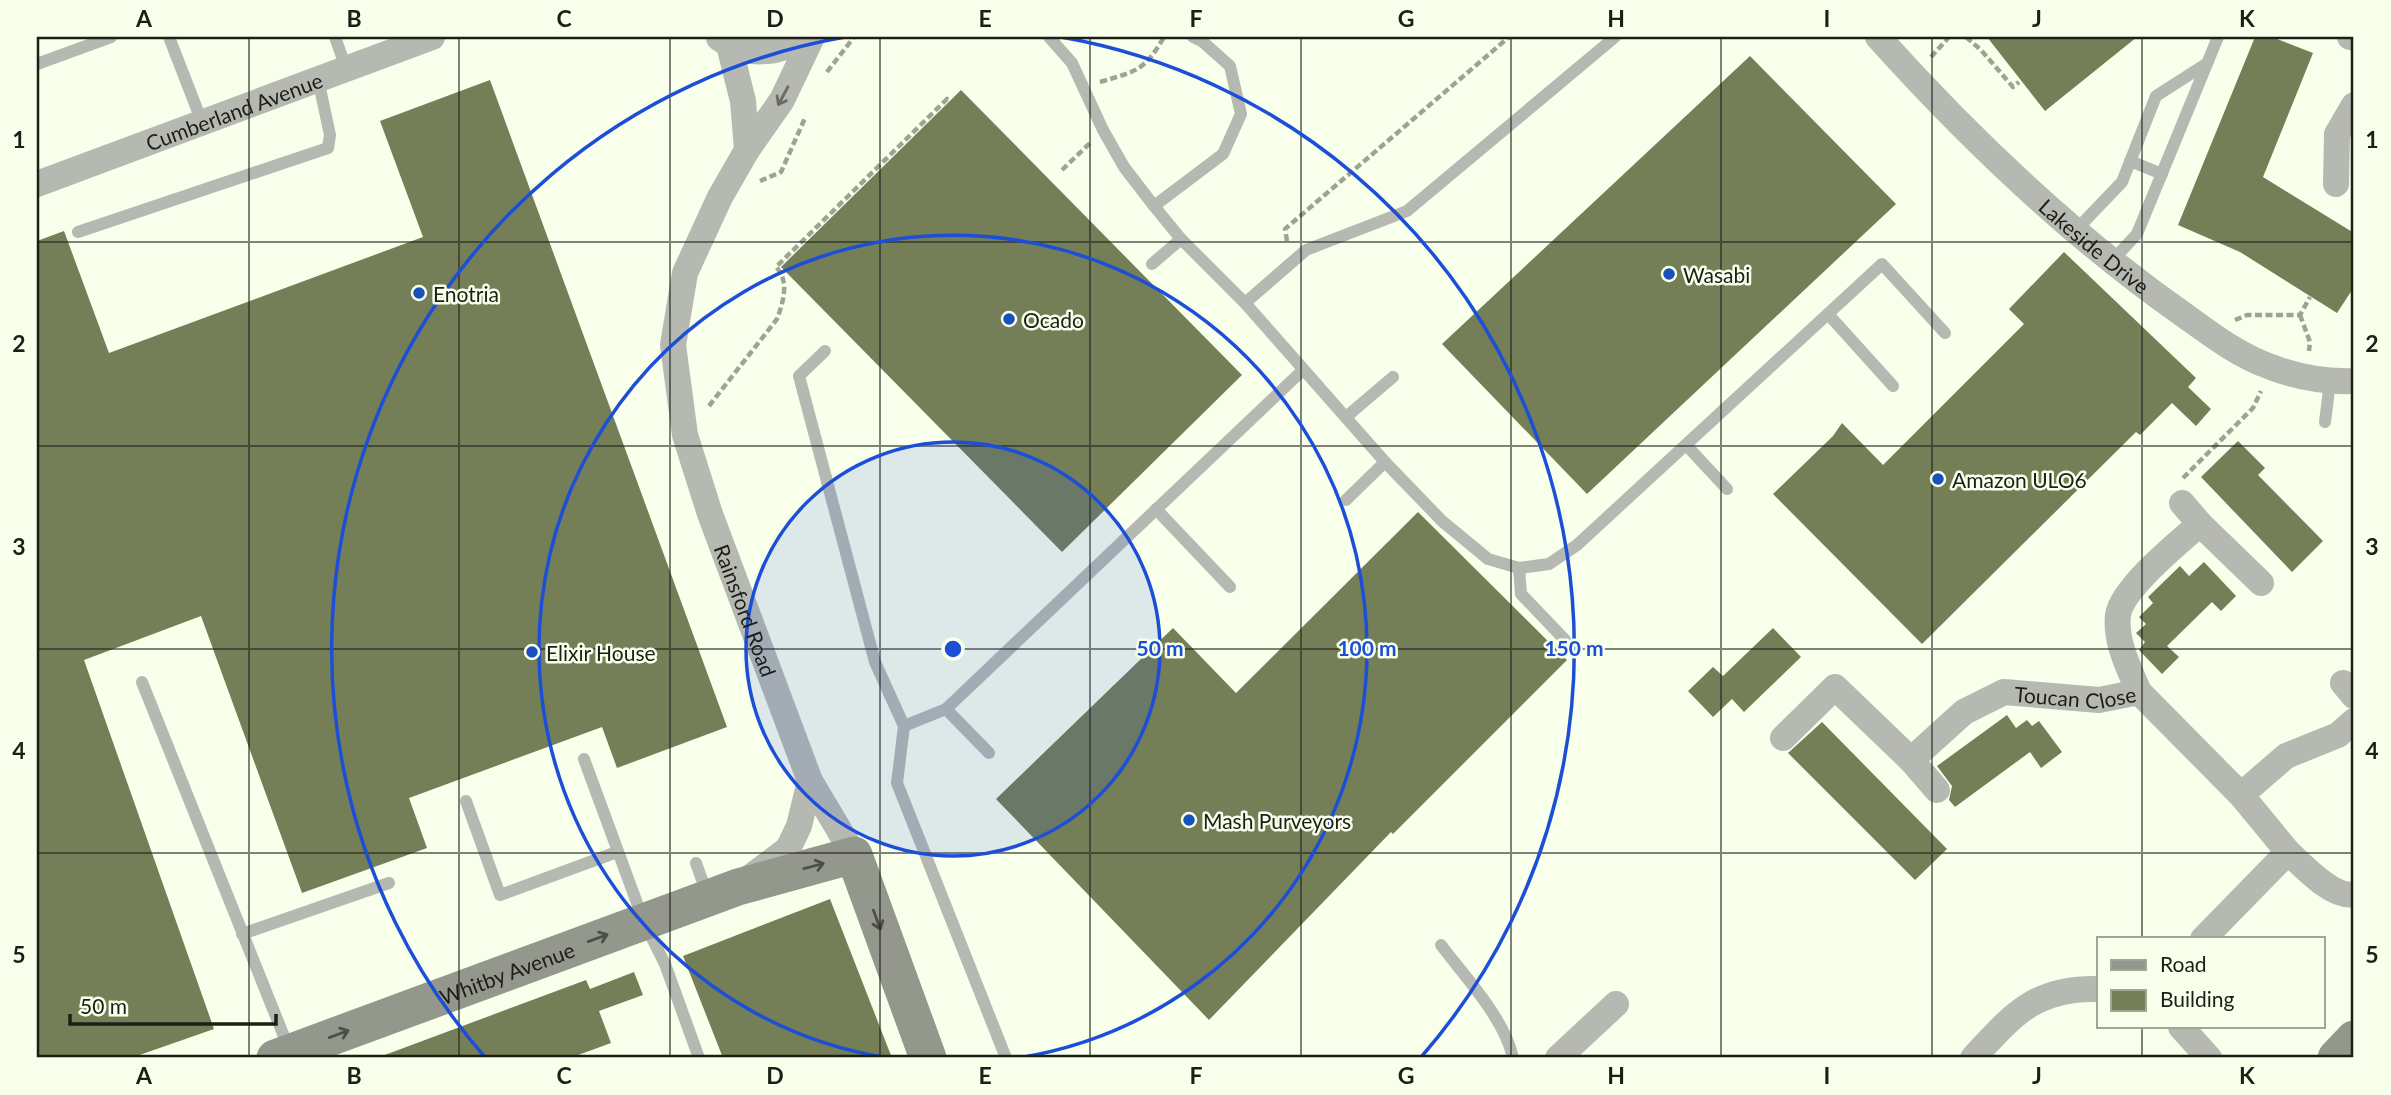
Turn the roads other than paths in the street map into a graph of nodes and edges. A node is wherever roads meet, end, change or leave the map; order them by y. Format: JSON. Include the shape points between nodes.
{"nodes":[{"id":1,"x":111,"y":37,"type":"edge"},
{"id":2,"x":169,"y":37,"type":"edge"},
{"id":3,"x":335,"y":37,"type":"edge"},
{"id":4,"x":432,"y":37,"type":"edge"},
{"id":5,"x":804,"y":37,"type":"edge"},
{"id":6,"x":812,"y":37,"type":"edge"},
{"id":7,"x":1049,"y":37,"type":"edge"},
{"id":8,"x":1615,"y":37,"type":"edge"},
{"id":9,"x":1878,"y":37,"type":"edge"},
{"id":10,"x":2218,"y":37,"type":"edge"},
{"id":11,"x":1201,"y":38,"type":"edge"},
{"id":12,"x":723,"y":41,"type":"edge"},
{"id":13,"x":37,"y":64,"type":"edge"},
{"id":14,"x":2206,"y":64,"type":"junction"},
{"id":15,"x":346,"y":68,"type":"junction"},
{"id":16,"x":318,"y":78,"type":"junction"},
{"id":17,"x":2354,"y":105,"type":"edge"},
{"id":18,"x":202,"y":122,"type":"junction"},
{"id":19,"x":747,"y":150,"type":"junction"},
{"id":20,"x":2130,"y":161,"type":"junction"},
{"id":21,"x":2162,"y":174,"type":"junction"},
{"id":22,"x":37,"y":184,"type":"edge"},
{"id":23,"x":2336,"y":184,"type":"dead end"},
{"id":24,"x":1154,"y":206,"type":"junction"},
{"id":25,"x":2076,"y":230,"type":"junction"},
{"id":26,"x":78,"y":232,"type":"dead end"},
{"id":27,"x":1181,"y":239,"type":"junction"},
{"id":28,"x":2112,"y":261,"type":"junction"},
{"id":29,"x":1153,"y":264,"type":"dead end"},
{"id":30,"x":1245,"y":303,"type":"junction"},
{"id":31,"x":1828,"y":314,"type":"junction"},
{"id":32,"x":1945,"y":333,"type":"dead end"},
{"id":33,"x":825,"y":351,"type":"dead end"},
{"id":34,"x":1303,"y":370,"type":"junction"},
{"id":35,"x":1393,"y":377,"type":"dead end"},
{"id":36,"x":2342,"y":382,"type":"edge"},
{"id":37,"x":1893,"y":386,"type":"dead end"},
{"id":38,"x":1346,"y":417,"type":"junction"},
{"id":39,"x":2325,"y":422,"type":"dead end"},
{"id":40,"x":1687,"y":446,"type":"junction"},
{"id":41,"x":1385,"y":462,"type":"junction"},
{"id":42,"x":1727,"y":489,"type":"dead end"},
{"id":43,"x":1346,"y":500,"type":"dead end"},
{"id":44,"x":2182,"y":503,"type":"road end"},
{"id":45,"x":1156,"y":509,"type":"junction"},
{"id":46,"x":2200,"y":524,"type":"junction"},
{"id":47,"x":1519,"y":568,"type":"junction"},
{"id":48,"x":2261,"y":583,"type":"dead end"},
{"id":49,"x":1230,"y":587,"type":"dead end"},
{"id":50,"x":1564,"y":640,"type":"dead end"},
{"id":51,"x":142,"y":682,"type":"dead end"},
{"id":52,"x":2139,"y":692,"type":"junction"},
{"id":53,"x":946,"y":709,"type":"junction"},
{"id":54,"x":2354,"y":721,"type":"edge"},
{"id":55,"x":904,"y":726,"type":"junction"},
{"id":56,"x":1783,"y":738,"type":"dead end"},
{"id":57,"x":989,"y":753,"type":"dead end"},
{"id":58,"x":584,"y":759,"type":"dead end"},
{"id":59,"x":1912,"y":760,"type":"junction"},
{"id":60,"x":810,"y":781,"type":"junction"},
{"id":61,"x":1937,"y":790,"type":"dead end"},
{"id":62,"x":2241,"y":795,"type":"junction"},
{"id":63,"x":466,"y":801,"type":"dead end"},
{"id":64,"x":617,"y":852,"type":"junction"},
{"id":65,"x":2288,"y":852,"type":"junction"},
{"id":66,"x":854,"y":855,"type":"junction"},
{"id":67,"x":696,"y":863,"type":"dead end"},
{"id":68,"x":389,"y":883,"type":"dead end"},
{"id":69,"x":723,"y":892,"type":"junction"},
{"id":70,"x":2354,"y":894,"type":"edge"},
{"id":71,"x":644,"y":922,"type":"junction"},
{"id":72,"x":243,"y":934,"type":"junction"},
{"id":73,"x":2205,"y":937,"type":"edge"},
{"id":74,"x":1441,"y":945,"type":"dead end"},
{"id":75,"x":2097,"y":989,"type":"edge"},
{"id":76,"x":1616,"y":1004,"type":"dead end"},
{"id":77,"x":2182,"y":1028,"type":"edge"},
{"id":78,"x":2354,"y":1039,"type":"edge"},
{"id":79,"x":283,"y":1055,"type":"edge"},
{"id":80,"x":696,"y":1057,"type":"edge"},
{"id":81,"x":928,"y":1058,"type":"edge"},
{"id":82,"x":1006,"y":1058,"type":"edge"},
{"id":83,"x":1513,"y":1058,"type":"edge"},
{"id":84,"x":1558,"y":1058,"type":"edge"},
{"id":85,"x":1973,"y":1058,"type":"edge"},
{"id":86,"x":2209,"y":1058,"type":"edge"},
{"id":87,"x":2336,"y":1058,"type":"edge"}],
"edges":[{"from":1,"to":13,"type":"lane"},
{"from":2,"to":18,"type":"lane"},
{"from":3,"to":15,"type":"lane"},
{"from":4,"to":15,"type":"street","name":"Cumberland Avenue"},
{"from":5,"to":12,"type":"street","via":[[789,47],[761,52]]},
{"from":6,"to":19,"type":"street","name":"Rainsford Road","one_way":true,"via":[[782,100]]},
{"from":7,"to":24,"type":"lane","via":[[1072,64],[1124,167]]},
{"from":8,"to":30,"type":"lane","via":[[1407,211],[1306,250]]},
{"from":9,"to":25,"type":"street","name":"Lakeside Drive","via":[[1986,150]]},
{"from":10,"to":14,"type":"lane"},
{"from":11,"to":24,"type":"lane","via":[[1230,66],[1241,114],[1223,154]]},
{"from":12,"to":19,"type":"street","via":[[743,100]]},
{"from":14,"to":20,"type":"lane","via":[[2156,96]]},
{"from":14,"to":21,"type":"lane"},
{"from":15,"to":16,"type":"street","name":"Cumberland Avenue"},
{"from":16,"to":18,"type":"street","name":"Cumberland Avenue"},
{"from":16,"to":26,"type":"lane","via":[[330,135],[328,148]]},
{"from":17,"to":23,"type":"street","via":[[2337,134]]},
{"from":18,"to":22,"type":"street","name":"Cumberland Avenue"},
{"from":19,"to":60,"type":"street","name":"Rainsford Road","via":[[685,273],[673,345],[685,435]]},
{"from":20,"to":21,"type":"lane"},
{"from":20,"to":25,"type":"lane","via":[[2122,182]]},
{"from":21,"to":28,"type":"lane","via":[[2137,233]]},
{"from":24,"to":27,"type":"lane"},
{"from":25,"to":28,"type":"street","name":"Lakeside Drive"},
{"from":27,"to":29,"type":"lane"},
{"from":27,"to":30,"type":"lane"},
{"from":28,"to":36,"type":"street","name":"Lakeside Drive","via":[[2234,350],[2271,367]]},
{"from":30,"to":34,"type":"lane"},
{"from":31,"to":32,"type":"lane","via":[[1882,264]]},
{"from":31,"to":37,"type":"lane"},
{"from":31,"to":40,"type":"lane"},
{"from":33,"to":55,"type":"lane","via":[[799,376],[875,662]]},
{"from":34,"to":38,"type":"lane"},
{"from":34,"to":45,"type":"lane"},
{"from":35,"to":38,"type":"lane"},
{"from":36,"to":39,"type":"lane"},
{"from":38,"to":41,"type":"lane"},
{"from":40,"to":42,"type":"lane"},
{"from":40,"to":47,"type":"lane","via":[[1577,545],[1549,564]]},
{"from":41,"to":43,"type":"lane"},
{"from":41,"to":47,"type":"lane","via":[[1442,521],[1488,559]]},
{"from":44,"to":46,"type":"street"},
{"from":45,"to":49,"type":"lane"},
{"from":45,"to":53,"type":"lane"},
{"from":46,"to":48,"type":"street"},
{"from":46,"to":52,"type":"street","name":"Toucan Close","via":[[2138,580],[2118,613],[2121,649]]},
{"from":47,"to":50,"type":"lane","via":[[1521,594]]},
{"from":51,"to":72,"type":"lane"},
{"from":52,"to":59,"type":"street","name":"Toucan Close","via":[[2099,700],[2004,692],[1964,712]]},
{"from":52,"to":62,"type":"street"},
{"from":53,"to":55,"type":"lane"},
{"from":53,"to":57,"type":"lane"},
{"from":54,"to":62,"type":"street","via":[[2338,735],[2286,756]]},
{"from":55,"to":82,"type":"lane","via":[[897,783]]},
{"from":56,"to":59,"type":"street","via":[[1835,687]]},
{"from":58,"to":64,"type":"lane"},
{"from":59,"to":61,"type":"street"},
{"from":60,"to":66,"type":"street","name":"Rainsford Road"},
{"from":60,"to":69,"type":"street","name":"Whitby Avenue","via":[[788,849]]},
{"from":62,"to":65,"type":"street"},
{"from":63,"to":64,"type":"lane","via":[[500,895]]},
{"from":64,"to":71,"type":"lane"},
{"from":65,"to":70,"type":"street","via":[[2323,884]]},
{"from":65,"to":73,"type":"street"},
{"from":69,"to":66,"type":"street","name":"Whitby Avenue","one_way":true},
{"from":66,"to":81,"type":"street","name":"Rainsford Road","one_way":true},
{"from":67,"to":69,"type":"lane"},
{"from":68,"to":72,"type":"lane"},
{"from":69,"to":71,"type":"street","name":"Whitby Avenue"},
{"from":79,"to":71,"type":"street","name":"Whitby Avenue","one_way":true},
{"from":71,"to":80,"type":"lane","via":[[665,964]]},
{"from":72,"to":79,"type":"lane"},
{"from":74,"to":83,"type":"lane","via":[[1496,1020]]},
{"from":75,"to":85,"type":"street","via":[[2045,995],[2020,1011]]},
{"from":76,"to":84,"type":"street"},
{"from":77,"to":86,"type":"street"},
{"from":78,"to":87,"type":"street"}]}
